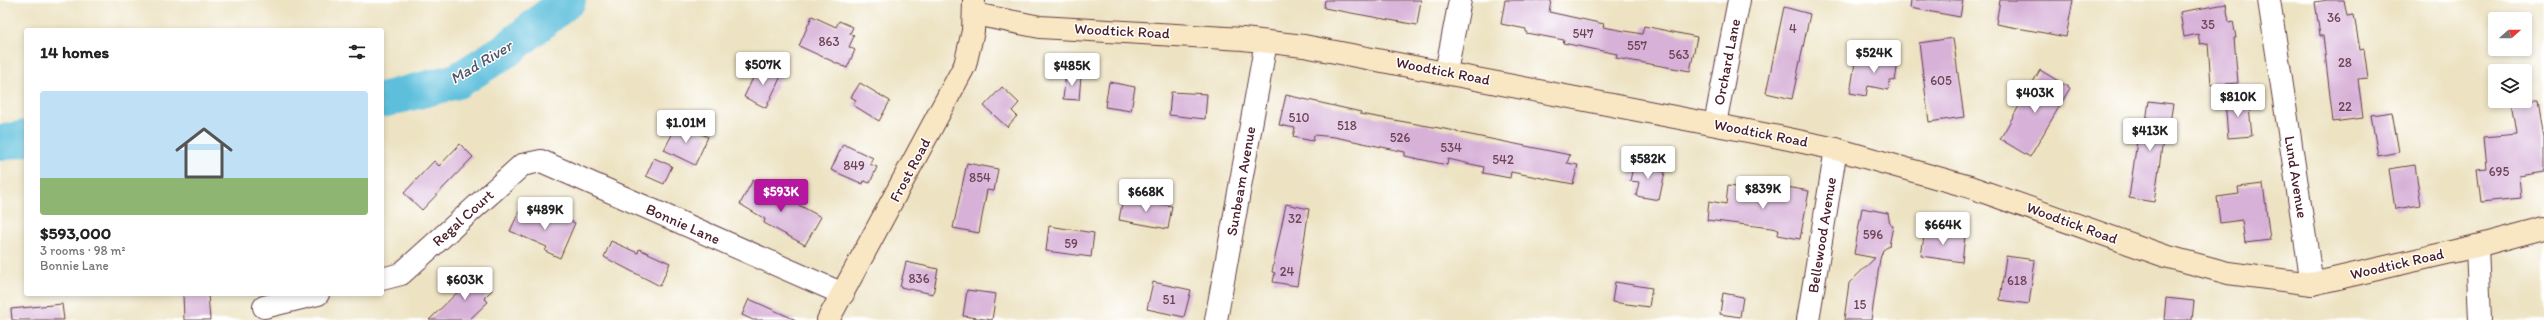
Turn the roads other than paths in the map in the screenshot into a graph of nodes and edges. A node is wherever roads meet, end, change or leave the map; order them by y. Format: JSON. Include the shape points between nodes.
{"nodes":[{"id":1,"x":1460,"y":0,"type":"edge"},
{"id":2,"x":1740,"y":0,"type":"edge"},
{"id":3,"x":2269,"y":0,"type":"edge"},
{"id":4,"x":974,"y":7,"type":"edge"},
{"id":5,"x":1266,"y":42,"type":"junction"},
{"id":6,"x":1446,"y":72,"type":"junction"},
{"id":7,"x":1715,"y":124,"type":"junction"},
{"id":8,"x":1836,"y":149,"type":"junction"},
{"id":9,"x":522,"y":165,"type":"joint"},
{"id":10,"x":2544,"y":228,"type":"edge"},
{"id":11,"x":2477,"y":246,"type":"junction"},
{"id":12,"x":384,"y":278,"type":"edge"},
{"id":13,"x":2312,"y":284,"type":"junction"},
{"id":14,"x":843,"y":294,"type":"junction"},
{"id":15,"x":310,"y":296,"type":"edge"},
{"id":16,"x":264,"y":307,"type":"dead end"},
{"id":17,"x":828,"y":320,"type":"edge"},
{"id":18,"x":1216,"y":320,"type":"edge"},
{"id":19,"x":1808,"y":320,"type":"edge"},
{"id":20,"x":2480,"y":320,"type":"edge"}],
"edges":[{"from":1,"to":6,"type":"street"},
{"from":2,"to":7,"type":"street","name":"Orchard Lane"},
{"from":3,"to":13,"type":"street","name":"Lund Avenue"},
{"from":4,"to":5,"type":"main road","name":"Woodtick Road","via":[[1040,27]]},
{"from":4,"to":14,"type":"main road","name":"Frost Road","via":[[970,46],[965,65]]},
{"from":5,"to":6,"type":"main road","name":"Woodtick Road","via":[[1335,51]]},
{"from":5,"to":18,"type":"street","name":"Sunbeam Avenue"},
{"from":6,"to":7,"type":"main road","name":"Woodtick Road"},
{"from":7,"to":8,"type":"main road","name":"Woodtick Road"},
{"from":8,"to":13,"type":"main road","name":"Woodtick Road","via":[[1970,187],[2165,256],[2228,273]]},
{"from":8,"to":19,"type":"street","name":"Bellewood Avenue"},
{"from":9,"to":12,"type":"street","name":"Regal Court","via":[[401,274]]},
{"from":9,"to":14,"type":"street","name":"Bonnie Lane","via":[[541,161]]},
{"from":10,"to":11,"type":"main road","name":"Woodtick Road"},
{"from":11,"to":13,"type":"main road","name":"Woodtick Road"},
{"from":11,"to":20,"type":"street"},
{"from":14,"to":17,"type":"main road","name":"Frost Road"},
{"from":15,"to":16,"type":"street"}]}
